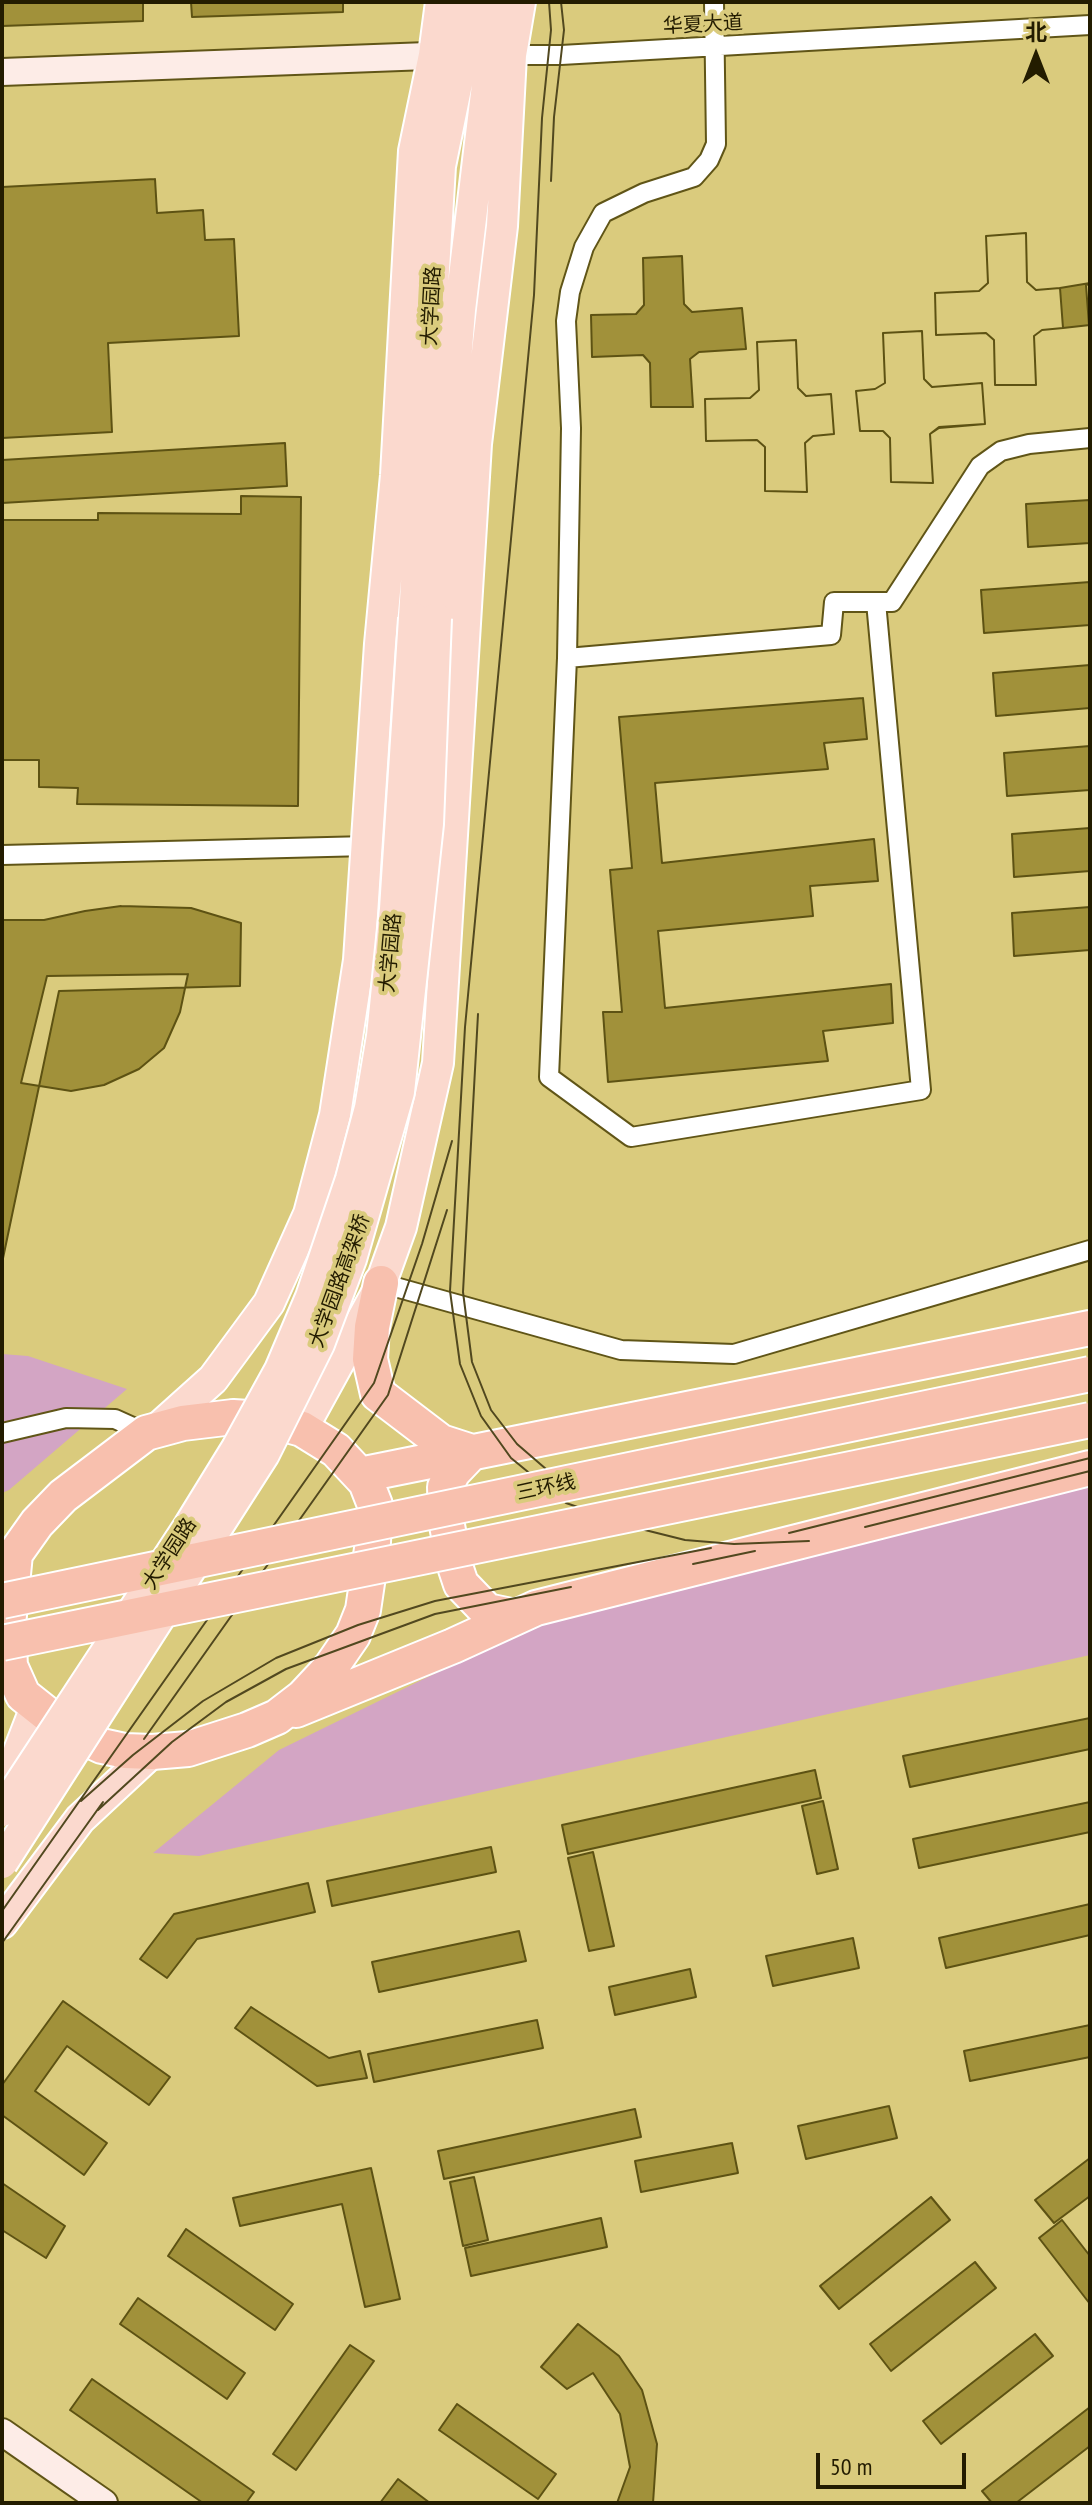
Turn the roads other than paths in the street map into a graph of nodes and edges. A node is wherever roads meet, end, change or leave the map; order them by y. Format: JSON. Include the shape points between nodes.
{"nodes":[{"id":1,"x":441,"y":2,"type":"edge"},
{"id":2,"x":469,"y":2,"type":"edge"},
{"id":3,"x":497,"y":2,"type":"edge"},
{"id":4,"x":520,"y":2,"type":"edge"},
{"id":5,"x":714,"y":2,"type":"edge"},
{"id":6,"x":1090,"y":25,"type":"edge"},
{"id":7,"x":716,"y":46,"type":"junction"},
{"id":8,"x":474,"y":55,"type":"junction"},
{"id":9,"x":2,"y":72,"type":"edge"},
{"id":10,"x":1090,"y":438,"type":"edge"},
{"id":11,"x":476,"y":444,"type":"junction"},
{"id":12,"x":433,"y":507,"type":"junction"},
{"id":13,"x":384,"y":598,"type":"junction"},
{"id":14,"x":876,"y":602,"type":"junction"},
{"id":15,"x":425,"y":618,"type":"junction"},
{"id":16,"x":567,"y":658,"type":"junction"},
{"id":17,"x":368,"y":846,"type":"junction"},
{"id":18,"x":2,"y":855,"type":"edge"},
{"id":19,"x":1090,"y":1250,"type":"edge"},
{"id":20,"x":381,"y":1283,"type":"junction"},
{"id":21,"x":1090,"y":1328,"type":"edge"},
{"id":22,"x":1090,"y":1374,"type":"edge"},
{"id":23,"x":1090,"y":1420,"type":"edge"},
{"id":24,"x":302,"y":1429,"type":"junction"},
{"id":25,"x":150,"y":1432,"type":"junction"},
{"id":26,"x":2,"y":1433,"type":"edge"},
{"id":27,"x":472,"y":1452,"type":"junction"},
{"id":28,"x":1090,"y":1468,"type":"edge"},
{"id":29,"x":360,"y":1475,"type":"junction"},
{"id":30,"x":37,"y":1523,"type":"junction"},
{"id":31,"x":2,"y":1541,"type":"edge"},
{"id":32,"x":2,"y":1601,"type":"edge"},
{"id":33,"x":516,"y":1617,"type":"junction"},
{"id":34,"x":2,"y":1643,"type":"edge"},
{"id":35,"x":18,"y":1689,"type":"edge"},
{"id":36,"x":277,"y":1717,"type":"junction"},
{"id":37,"x":152,"y":1752,"type":"junction"},
{"id":38,"x":2,"y":1784,"type":"edge"},
{"id":39,"x":2,"y":1811,"type":"edge"},
{"id":40,"x":2,"y":1863,"type":"edge"},
{"id":41,"x":2,"y":1923,"type":"edge"},
{"id":42,"x":2,"y":2432,"type":"edge"},
{"id":43,"x":104,"y":2503,"type":"edge"}],
"edges":[{"from":1,"to":8,"type":"main road"},
{"from":2,"to":8,"type":"main road","name":"大学园路"},
{"from":3,"to":8,"type":"main road"},
{"from":4,"to":8,"type":"main road"},
{"from":5,"to":7,"type":"street"},
{"from":6,"to":7,"type":"street","name":"华夏大道"},
{"from":7,"to":8,"type":"street","name":"华夏大道"},
{"from":7,"to":16,"type":"street","via":[[716,144],[709,160],[694,177],[603,213],[584,247],[570,292]]},
{"from":8,"to":9,"type":"main road"},
{"from":8,"to":11,"type":"main road","name":"大学园路","via":[[502,226]]},
{"from":8,"to":12,"type":"main road","name":"大学园路","via":[[440,166]]},
{"from":8,"to":13,"type":"main road","via":[[414,151]]},
{"from":10,"to":14,"type":"street","via":[[1001,451],[980,466],[892,602]]},
{"from":11,"to":12,"type":"main road"},
{"from":11,"to":20,"type":"main road","name":"大学园路","via":[[438,1063],[401,1227]]},
{"from":12,"to":13,"type":"main road"},
{"from":12,"to":15,"type":"main road","name":"大学园路"},
{"from":13,"to":17,"type":"main road"},
{"from":14,"to":16,"type":"street","via":[[834,602],[831,635]]},
{"from":14,"to":16,"type":"street","via":[[921,1090],[631,1137],[549,1077]]},
{"from":15,"to":39,"type":"main road","name":"大学园路","bridge":true,"via":[[370,1108],[311,1297],[280,1370],[229,1461]]},
{"from":15,"to":40,"type":"main road","name":"大学园路高架桥","bridge":true,"via":[[428,824],[399,1092],[351,1259],[319,1344],[264,1454]]},
{"from":17,"to":18,"type":"street"},
{"from":17,"to":25,"type":"main road","via":[[350,1031],[309,1214],[269,1303],[213,1379]]},
{"from":19,"to":20,"type":"street","via":[[734,1354],[621,1350]]},
{"from":20,"to":24,"type":"main road","name":"大学园路"},
{"from":20,"to":27,"type":"highway","via":[[370,1359],[378,1394],[441,1442]]},
{"from":21,"to":27,"type":"highway"},
{"from":22,"to":32,"type":"highway","name":"三环线","bridge":true},
{"from":23,"to":34,"type":"highway","bridge":true},
{"from":24,"to":25,"type":"highway","via":[[233,1417]]},
{"from":24,"to":29,"type":"highway","via":[[336,1450]]},
{"from":25,"to":26,"type":"street","via":[[115,1419],[66,1418]]},
{"from":25,"to":30,"type":"highway","via":[[63,1496]]},
{"from":27,"to":29,"type":"highway"},
{"from":27,"to":33,"type":"highway","via":[[445,1487],[454,1563],[461,1584],[487,1611]]},
{"from":28,"to":33,"type":"highway"},
{"from":29,"to":36,"type":"highway","via":[[375,1505],[363,1610],[331,1667]]},
{"from":30,"to":31,"type":"highway"},
{"from":30,"to":35,"type":"highway","via":[[15,1554],[8,1625],[10,1666]]},
{"from":33,"to":36,"type":"highway"},
{"from":35,"to":37,"type":"highway","via":[[67,1730],[102,1746]]},
{"from":35,"to":38,"type":"main road","via":[[12,1769]]},
{"from":36,"to":37,"type":"highway","via":[[188,1749]]},
{"from":37,"to":41,"type":"main road","via":[[80,1819]]},
{"from":42,"to":43,"type":"main road"}]}
